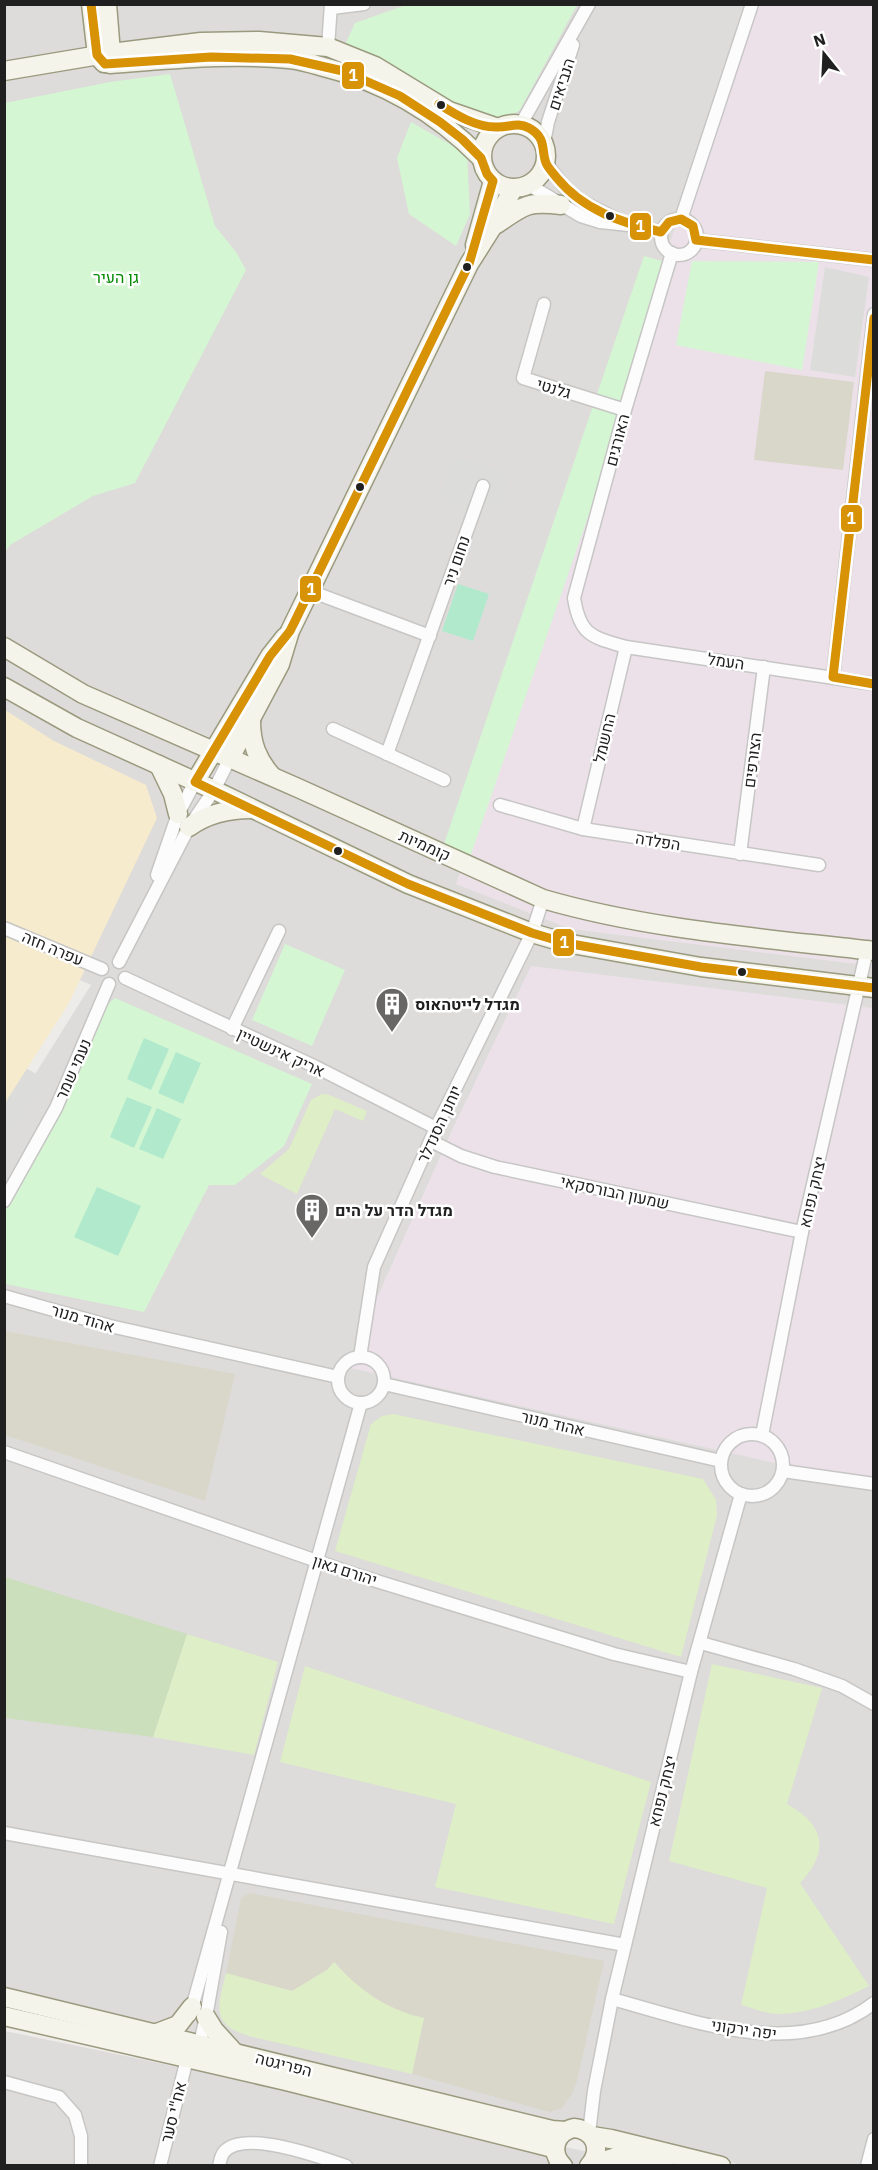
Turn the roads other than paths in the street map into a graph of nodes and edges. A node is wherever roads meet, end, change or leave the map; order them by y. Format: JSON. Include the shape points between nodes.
{"nodes":[{"id":1,"x":91,"y":4,"type":"edge"},
{"id":2,"x":364,"y":4,"type":"edge"},
{"id":3,"x":589,"y":4,"type":"edge"},
{"id":4,"x":752,"y":4,"type":"edge"},
{"id":5,"x":332,"y":6,"type":"edge"},
{"id":6,"x":103,"y":17,"type":"edge"},
{"id":7,"x":579,"y":24,"type":"junction"},
{"id":8,"x":327,"y":47,"type":"junction"},
{"id":9,"x":148,"y":48,"type":"junction"},
{"id":10,"x":105,"y":57,"type":"junction"},
{"id":11,"x":67,"y":60,"type":"junction"},
{"id":12,"x":4,"y":71,"type":"edge"},
{"id":13,"x":4,"y":83,"type":"edge"},
{"id":14,"x":521,"y":124,"type":"junction"},
{"id":15,"x":498,"y":128,"type":"junction"},
{"id":16,"x":544,"y":143,"type":"junction"},
{"id":17,"x":481,"y":158,"type":"junction"},
{"id":18,"x":546,"y":163,"type":"junction"},
{"id":19,"x":493,"y":181,"type":"junction"},
{"id":20,"x":521,"y":187,"type":"junction"},
{"id":21,"x":561,"y":205,"type":"junction"},
{"id":22,"x":681,"y":219,"type":"junction"},
{"id":23,"x":629,"y":225,"type":"junction"},
{"id":24,"x":493,"y":226,"type":"junction"},
{"id":25,"x":661,"y":232,"type":"junction"},
{"id":26,"x":696,"y":240,"type":"junction"},
{"id":27,"x":672,"y":253,"type":"junction"},
{"id":28,"x":873,"y":260,"type":"edge"},
{"id":29,"x":470,"y":264,"type":"junction"},
{"id":30,"x":543,"y":304,"type":"dead end"},
{"id":31,"x":873,"y":314,"type":"edge"},
{"id":32,"x":870,"y":379,"type":"edge"},
{"id":33,"x":626,"y":410,"type":"junction"},
{"id":34,"x":483,"y":486,"type":"dead end"},
{"id":35,"x":310,"y":591,"type":"junction"},
{"id":36,"x":582,"y":627,"type":"joint"},
{"id":37,"x":290,"y":631,"type":"junction"},
{"id":38,"x":430,"y":636,"type":"junction"},
{"id":39,"x":626,"y":646,"type":"junction"},
{"id":40,"x":4,"y":647,"type":"edge"},
{"id":41,"x":764,"y":667,"type":"junction"},
{"id":42,"x":833,"y":677,"type":"junction"},
{"id":43,"x":873,"y":684,"type":"edge"},
{"id":44,"x":4,"y":687,"type":"edge"},
{"id":45,"x":231,"y":720,"type":"junction"},
{"id":46,"x":251,"y":722,"type":"junction"},
{"id":47,"x":333,"y":729,"type":"dead end"},
{"id":48,"x":180,"y":736,"type":"junction"},
{"id":49,"x":213,"y":751,"type":"junction"},
{"id":50,"x":387,"y":754,"type":"junction"},
{"id":51,"x":230,"y":758,"type":"junction"},
{"id":52,"x":159,"y":765,"type":"junction"},
{"id":53,"x":272,"y":776,"type":"junction"},
{"id":54,"x":444,"y":780,"type":"dead end"},
{"id":55,"x":195,"y":782,"type":"junction"},
{"id":56,"x":214,"y":790,"type":"junction"},
{"id":57,"x":500,"y":805,"type":"dead end"},
{"id":58,"x":253,"y":809,"type":"junction"},
{"id":59,"x":183,"y":821,"type":"junction"},
{"id":60,"x":583,"y":829,"type":"junction"},
{"id":61,"x":740,"y":854,"type":"junction"},
{"id":62,"x":819,"y":865,"type":"dead end"},
{"id":63,"x":543,"y":899,"type":"junction"},
{"id":64,"x":4,"y":928,"type":"edge"},
{"id":65,"x":279,"y":931,"type":"dead end"},
{"id":66,"x":532,"y":933,"type":"junction"},
{"id":67,"x":870,"y":950,"type":"edge"},
{"id":68,"x":119,"y":962,"type":"junction"},
{"id":69,"x":102,"y":969,"type":"junction"},
{"id":70,"x":125,"y":978,"type":"junction"},
{"id":71,"x":110,"y":984,"type":"junction"},
{"id":72,"x":867,"y":988,"type":"edge"},
{"id":73,"x":232,"y":1029,"type":"junction"},
{"id":74,"x":436,"y":1128,"type":"junction"},
{"id":75,"x":431,"y":1141,"type":"junction"},
{"id":76,"x":33,"y":1152,"type":"junction"},
{"id":77,"x":4,"y":1185,"type":"edge"},
{"id":78,"x":4,"y":1200,"type":"edge"},
{"id":79,"x":802,"y":1232,"type":"junction"},
{"id":80,"x":4,"y":1296,"type":"edge"},
{"id":81,"x":360,"y":1356,"type":"junction"},
{"id":82,"x":338,"y":1377,"type":"junction"},
{"id":83,"x":384,"y":1384,"type":"junction"},
{"id":84,"x":361,"y":1403,"type":"junction"},
{"id":85,"x":762,"y":1435,"type":"junction"},
{"id":86,"x":4,"y":1452,"type":"edge"},
{"id":87,"x":721,"y":1461,"type":"junction"},
{"id":88,"x":783,"y":1471,"type":"junction"},
{"id":89,"x":873,"y":1484,"type":"edge"},
{"id":90,"x":741,"y":1494,"type":"junction"},
{"id":91,"x":318,"y":1562,"type":"junction"},
{"id":92,"x":701,"y":1642,"type":"junction"},
{"id":93,"x":692,"y":1672,"type":"junction"},
{"id":94,"x":873,"y":1704,"type":"edge"},
{"id":95,"x":4,"y":1833,"type":"edge"},
{"id":96,"x":230,"y":1874,"type":"junction"},
{"id":97,"x":625,"y":1945,"type":"junction"},
{"id":98,"x":4,"y":1996,"type":"edge"},
{"id":99,"x":612,"y":1999,"type":"junction"},
{"id":100,"x":872,"y":2008,"type":"edge"},
{"id":101,"x":199,"y":2012,"type":"junction"},
{"id":102,"x":4,"y":2016,"type":"edge"},
{"id":103,"x":156,"y":2034,"type":"junction"},
{"id":104,"x":191,"y":2041,"type":"junction"},
{"id":105,"x":234,"y":2052,"type":"junction"},
{"id":106,"x":187,"y":2059,"type":"junction"},
{"id":107,"x":4,"y":2082,"type":"edge"},
{"id":108,"x":581,"y":2132,"type":"junction"},
{"id":109,"x":873,"y":2139,"type":"edge"},
{"id":110,"x":558,"y":2160,"type":"edge"},
{"id":111,"x":323,"y":2162,"type":"edge"},
{"id":112,"x":589,"y":2165,"type":"edge"},
{"id":113,"x":81,"y":2166,"type":"edge"},
{"id":114,"x":160,"y":2166,"type":"edge"},
{"id":115,"x":219,"y":2166,"type":"edge"},
{"id":116,"x":346,"y":2166,"type":"edge"},
{"id":117,"x":665,"y":2166,"type":"edge"},
{"id":118,"x":721,"y":2166,"type":"edge"},
{"id":119,"x":867,"y":2166,"type":"edge"}],
"edges":[{"from":1,"to":6,"type":"street"},
{"from":2,"to":5,"type":"street"},
{"from":3,"to":7,"type":"street","name":"הנביאים"},
{"from":4,"to":22,"type":"street"},
{"from":5,"to":8,"type":"street"},
{"from":6,"to":9,"type":"street","via":[[126,38]]},
{"from":6,"to":10,"type":"street"},
{"from":6,"to":11,"type":"street"},
{"from":7,"to":14,"type":"street","name":"הנביאים"},
{"from":7,"to":16,"type":"street","name":"הנביאים"},
{"from":8,"to":9,"type":"street","via":[[259,41]]},
{"from":8,"to":15,"type":"street","via":[[375,66],[449,111]]},
{"from":9,"to":10,"type":"street"},
{"from":10,"to":11,"type":"street"},
{"from":10,"to":13,"type":"street"},
{"from":10,"to":17,"type":"street","via":[[290,59],[343,71],[400,96],[455,133]]},
{"from":11,"to":12,"type":"street"},
{"from":14,"to":15,"type":"street"},
{"from":14,"to":16,"type":"street"},
{"from":15,"to":17,"type":"street","via":[[485,141]]},
{"from":16,"to":18,"type":"street"},
{"from":17,"to":19,"type":"street"},
{"from":18,"to":20,"type":"street","via":[[537,179]]},
{"from":18,"to":23,"type":"street","via":[[566,189],[583,202]]},
{"from":19,"to":20,"type":"street","via":[[502,186]]},
{"from":19,"to":29,"type":"street"},
{"from":20,"to":21,"type":"street"},
{"from":20,"to":24,"type":"street"},
{"from":21,"to":23,"type":"street","via":[[600,222]]},
{"from":21,"to":24,"type":"street","via":[[522,206]]},
{"from":22,"to":25,"type":"street","via":[[669,222]]},
{"from":22,"to":26,"type":"street","via":[[693,226]]},
{"from":23,"to":25,"type":"street"},
{"from":24,"to":29,"type":"street"},
{"from":25,"to":27,"type":"street","via":[[662,242]]},
{"from":26,"to":27,"type":"street","via":[[687,252]]},
{"from":26,"to":28,"type":"street"},
{"from":27,"to":33,"type":"street","name":"האורגים"},
{"from":29,"to":35,"type":"street"},
{"from":30,"to":33,"type":"street","name":"גלנטי","via":[[523,378]]},
{"from":31,"to":32,"type":"street"},
{"from":32,"to":42,"type":"street"},
{"from":33,"to":36,"type":"street","name":"האורגים","via":[[574,598]]},
{"from":34,"to":38,"type":"street","name":"נחום ניר"},
{"from":35,"to":37,"type":"street"},
{"from":35,"to":38,"type":"street"},
{"from":36,"to":39,"type":"street","name":"העמל","via":[[598,639]]},
{"from":37,"to":45,"type":"street"},
{"from":37,"to":46,"type":"street","via":[[280,664]]},
{"from":38,"to":50,"type":"street","name":"נחום ניר"},
{"from":39,"to":41,"type":"street","name":"העמל"},
{"from":39,"to":60,"type":"street","name":"החשמל"},
{"from":40,"to":48,"type":"street","name":"קוממיות","via":[[83,694]]},
{"from":41,"to":42,"type":"street","name":"העמל"},
{"from":41,"to":61,"type":"street","name":"הצורפים"},
{"from":42,"to":43,"type":"street","name":"העמל"},
{"from":44,"to":52,"type":"street","via":[[77,728]]},
{"from":45,"to":48,"type":"street","via":[[208,732]]},
{"from":45,"to":49,"type":"street"},
{"from":46,"to":51,"type":"street"},
{"from":46,"to":53,"type":"street","via":[[254,746]]},
{"from":47,"to":50,"type":"street"},
{"from":48,"to":49,"type":"street","name":"קוממיות"},
{"from":49,"to":51,"type":"street","name":"קוממיות"},
{"from":49,"to":55,"type":"street"},
{"from":50,"to":54,"type":"street"},
{"from":51,"to":53,"type":"street","name":"קוממיות"},
{"from":51,"to":56,"type":"street"},
{"from":52,"to":55,"type":"street"},
{"from":52,"to":59,"type":"street"},
{"from":53,"to":63,"type":"street","name":"קוממיות"},
{"from":55,"to":56,"type":"street"},
{"from":55,"to":59,"type":"street"},
{"from":56,"to":58,"type":"street"},
{"from":56,"to":59,"type":"street"},
{"from":57,"to":60,"type":"street","name":"הפלדה"},
{"from":58,"to":59,"type":"street"},
{"from":58,"to":66,"type":"street","via":[[408,884]]},
{"from":59,"to":68,"type":"street"},
{"from":60,"to":61,"type":"street","name":"הפלדה"},
{"from":61,"to":62,"type":"street","name":"הפלדה"},
{"from":63,"to":66,"type":"street","name":"יוחנן הסנדלר"},
{"from":63,"to":67,"type":"street","name":"קוממיות","via":[[577,909],[682,927]]},
{"from":64,"to":69,"type":"street","name":"עפרה חזה"},
{"from":65,"to":73,"type":"street"},
{"from":66,"to":72,"type":"street","via":[[566,943],[702,967]]},
{"from":66,"to":74,"type":"street","name":"יוחנן הסנדלר"},
{"from":67,"to":72,"type":"street","name":"יצחק נפחא"},
{"from":68,"to":69,"type":"street","via":[[111,961]]},
{"from":68,"to":70,"type":"street","via":[[126,970]]},
{"from":69,"to":71,"type":"street","via":[[103,978]]},
{"from":70,"to":71,"type":"street"},
{"from":70,"to":73,"type":"street","name":"אריק אינשטיין"},
{"from":71,"to":76,"type":"street","name":"נעמי שמר","via":[[73,1072]]},
{"from":72,"to":79,"type":"street","name":"יצחק נפחא"},
{"from":73,"to":74,"type":"street","name":"אריק אינשטיין"},
{"from":74,"to":75,"type":"street","name":"יוחנן הסנדלר"},
{"from":75,"to":79,"type":"street","name":"שמעון הבורסקאי","via":[[495,1167]]},
{"from":75,"to":81,"type":"street","name":"יוחנן הסנדלר","via":[[374,1268]]},
{"from":76,"to":77,"type":"street","name":"נעמי שמר"},
{"from":76,"to":78,"type":"street","name":"נעמי שמר"},
{"from":79,"to":85,"type":"street","name":"יצחק נפחא"},
{"from":80,"to":82,"type":"street","name":"אהוד מנור","via":[[110,1326]]},
{"from":81,"to":82,"type":"street","via":[[345,1363]]},
{"from":81,"to":83,"type":"street","via":[[382,1369]]},
{"from":82,"to":84,"type":"street","via":[[345,1397]]},
{"from":83,"to":84,"type":"street","via":[[376,1398]]},
{"from":83,"to":87,"type":"street","name":"אהוד מנור"},
{"from":84,"to":91,"type":"street"},
{"from":85,"to":87,"type":"street","via":[[740,1436],[731,1442]]},
{"from":85,"to":88,"type":"street","via":[[780,1450]]},
{"from":86,"to":91,"type":"street","name":"יהורם גאון"},
{"from":87,"to":90,"type":"street","via":[[724,1479]]},
{"from":88,"to":89,"type":"street"},
{"from":88,"to":90,"type":"street","via":[[779,1481],[763,1494]]},
{"from":90,"to":92,"type":"street","name":"יצחק נפחא"},
{"from":91,"to":93,"type":"street","name":"יהורם גאון","via":[[614,1654]]},
{"from":91,"to":96,"type":"street"},
{"from":92,"to":93,"type":"street","name":"יצחק נפחא"},
{"from":92,"to":94,"type":"street","via":[[842,1686]]},
{"from":93,"to":97,"type":"street","name":"יצחק נפחא"},
{"from":95,"to":96,"type":"street"},
{"from":96,"to":97,"type":"street"},
{"from":96,"to":101,"type":"street"},
{"from":96,"to":101,"type":"street"},
{"from":97,"to":99,"type":"street","name":"יצחק נפחא"},
{"from":98,"to":103,"type":"street","name":"הפריגטה"},
{"from":99,"to":100,"type":"street","name":"יפה ירקוני","via":[[715,2025],[783,2035],[837,2024]]},
{"from":99,"to":108,"type":"street","name":"יצחק נפחא","via":[[594,2091]]},
{"from":101,"to":103,"type":"street"},
{"from":101,"to":104,"type":"street"},
{"from":101,"to":104,"type":"street"},
{"from":101,"to":105,"type":"street"},
{"from":102,"to":106,"type":"street","name":"הפריגטה"},
{"from":103,"to":104,"type":"street","name":"הפריגטה"},
{"from":104,"to":105,"type":"street","name":"הפריגטה"},
{"from":104,"to":106,"type":"street"},
{"from":105,"to":108,"type":"street","name":"הפריגטה"},
{"from":106,"to":110,"type":"street","name":"הפריגטה","via":[[549,2147]]},
{"from":106,"to":114,"type":"street","name":"אח\"י סער"},
{"from":107,"to":113,"type":"street","via":[[59,2097],[75,2115],[81,2136]]},
{"from":108,"to":110,"type":"street","via":[[557,2140]]},
{"from":108,"to":112,"type":"street","via":[[597,2148]]},
{"from":108,"to":118,"type":"street","name":"הפריגטה"},
{"from":109,"to":119,"type":"street"},
{"from":111,"to":115,"type":"street","via":[[248,2142],[223,2152]]},
{"from":111,"to":116,"type":"street"},
{"from":112,"to":117,"type":"street","via":[[619,2156]]}]}
